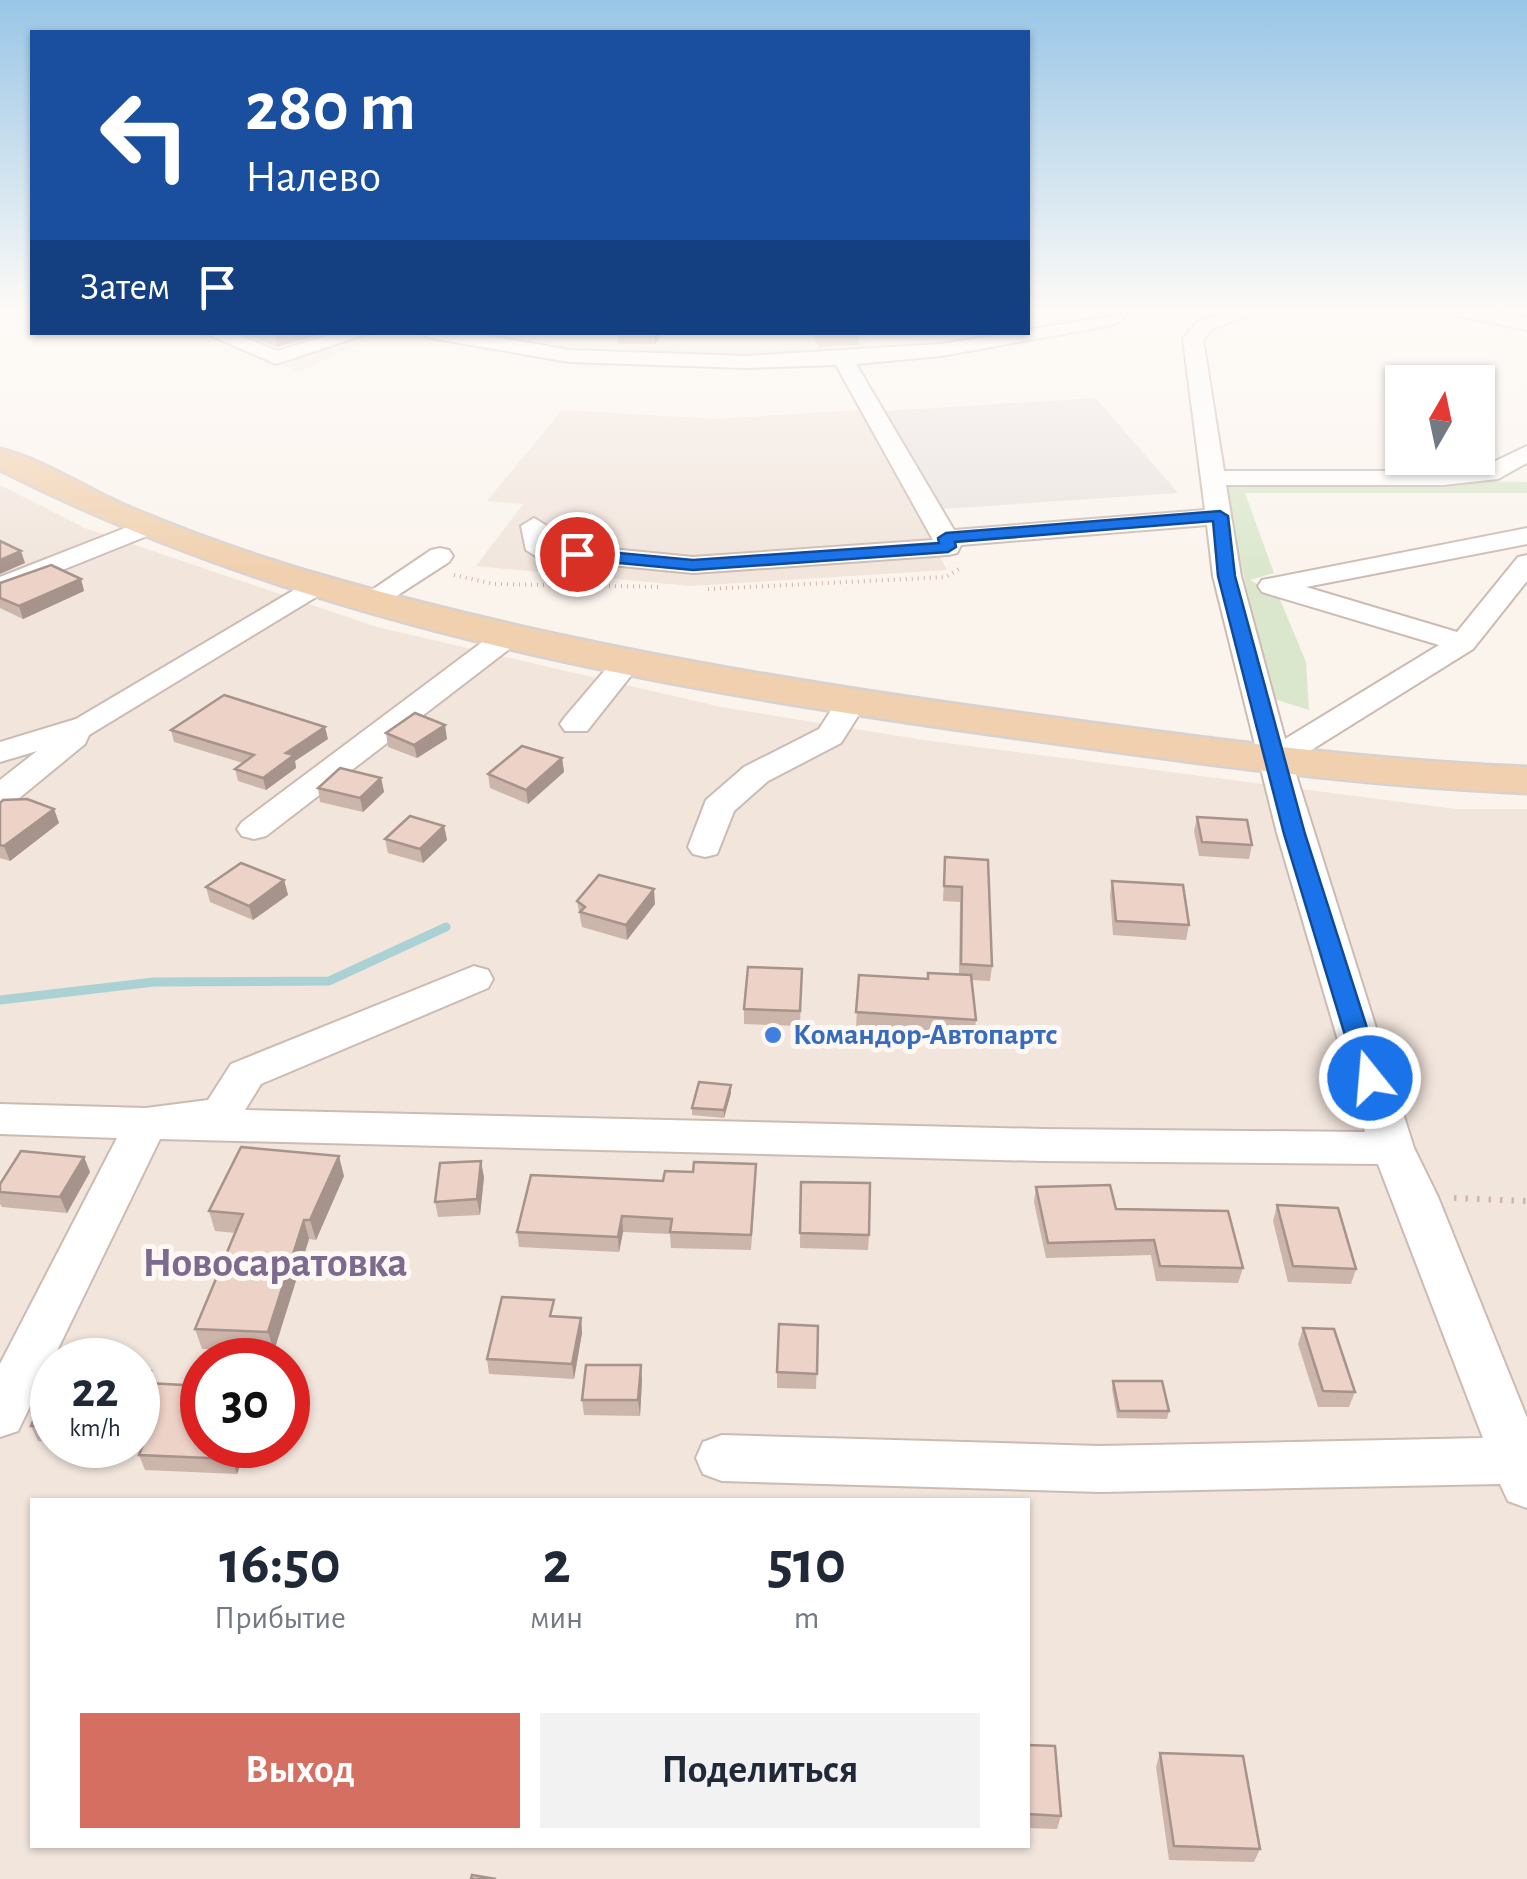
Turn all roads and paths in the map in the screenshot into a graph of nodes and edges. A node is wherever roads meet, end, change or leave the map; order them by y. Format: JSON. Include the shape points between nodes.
{"nodes":[{"id":1,"x":865,"y":398,"type":"edge"},
{"id":2,"x":1201,"y":398,"type":"edge"},
{"id":3,"x":1527,"y":452,"type":"edge"},
{"id":4,"x":0,"y":458,"type":"edge"},
{"id":5,"x":1213,"y":478,"type":"junction"},
{"id":6,"x":1220,"y":516,"type":"junction"},
{"id":7,"x":534,"y":526,"type":"dead end"},
{"id":8,"x":148,"y":527,"type":"junction"},
{"id":9,"x":1527,"y":536,"type":"edge"},
{"id":10,"x":946,"y":538,"type":"junction"},
{"id":11,"x":440,"y":556,"type":"dead end"},
{"id":12,"x":1527,"y":564,"type":"edge"},
{"id":13,"x":316,"y":585,"type":"junction"},
{"id":14,"x":0,"y":587,"type":"edge"},
{"id":15,"x":371,"y":600,"type":"junction"},
{"id":16,"x":508,"y":637,"type":"junction"},
{"id":17,"x":1462,"y":644,"type":"junction"},
{"id":18,"x":627,"y":662,"type":"junction"},
{"id":19,"x":852,"y":702,"type":"junction"},
{"id":20,"x":576,"y":724,"type":"dead end"},
{"id":21,"x":87,"y":726,"type":"junction"},
{"id":22,"x":0,"y":752,"type":"edge"},
{"id":23,"x":1276,"y":758,"type":"junction"},
{"id":24,"x":1527,"y":780,"type":"edge"},
{"id":25,"x":0,"y":797,"type":"edge"},
{"id":26,"x":254,"y":830,"type":"dead end"},
{"id":27,"x":704,"y":847,"type":"dead end"},
{"id":28,"x":474,"y":979,"type":"dead end"},
{"id":29,"x":0,"y":1119,"type":"edge"},
{"id":30,"x":146,"y":1123,"type":"junction"},
{"id":31,"x":1392,"y":1148,"type":"junction"},
{"id":32,"x":1416,"y":1197,"type":"junction"},
{"id":33,"x":1527,"y":1201,"type":"edge"},
{"id":34,"x":0,"y":1415,"type":"edge"},
{"id":35,"x":722,"y":1458,"type":"dead end"},
{"id":36,"x":1524,"y":1468,"type":"edge"}],
"edges":[{"from":1,"to":10,"type":"street"},
{"from":2,"to":5,"type":"street"},
{"from":3,"to":5,"type":"street","via":[[1489,474],[1443,478]]},
{"from":4,"to":8,"type":"main road"},
{"from":5,"to":6,"type":"street"},
{"from":6,"to":10,"type":"street"},
{"from":6,"to":23,"type":"street","via":[[1226,576]]},
{"from":7,"to":10,"type":"street","via":[[539,550],[693,565],[948,547]]},
{"from":8,"to":13,"type":"main road"},
{"from":8,"to":14,"type":"street"},
{"from":9,"to":17,"type":"street","via":[[1272,586]]},
{"from":11,"to":15,"type":"street"},
{"from":12,"to":17,"type":"street"},
{"from":13,"to":15,"type":"main road"},
{"from":13,"to":21,"type":"street"},
{"from":15,"to":16,"type":"main road"},
{"from":16,"to":18,"type":"main road"},
{"from":16,"to":26,"type":"street"},
{"from":17,"to":23,"type":"street"},
{"from":18,"to":19,"type":"main road"},
{"from":18,"to":20,"type":"street"},
{"from":19,"to":23,"type":"main road"},
{"from":19,"to":27,"type":"street","via":[[830,736],[756,774],[718,807]]},
{"from":21,"to":22,"type":"street"},
{"from":21,"to":25,"type":"street"},
{"from":23,"to":24,"type":"main road"},
{"from":23,"to":31,"type":"street"},
{"from":28,"to":30,"type":"street","via":[[246,1074],[221,1114]]},
{"from":29,"to":30,"type":"street"},
{"from":30,"to":31,"type":"street","via":[[1043,1146]]},
{"from":30,"to":34,"type":"street"},
{"from":31,"to":32,"type":"street"},
{"from":32,"to":33,"type":"path"},
{"from":32,"to":36,"type":"street"},
{"from":35,"to":36,"type":"street","via":[[1100,1469]]}]}
